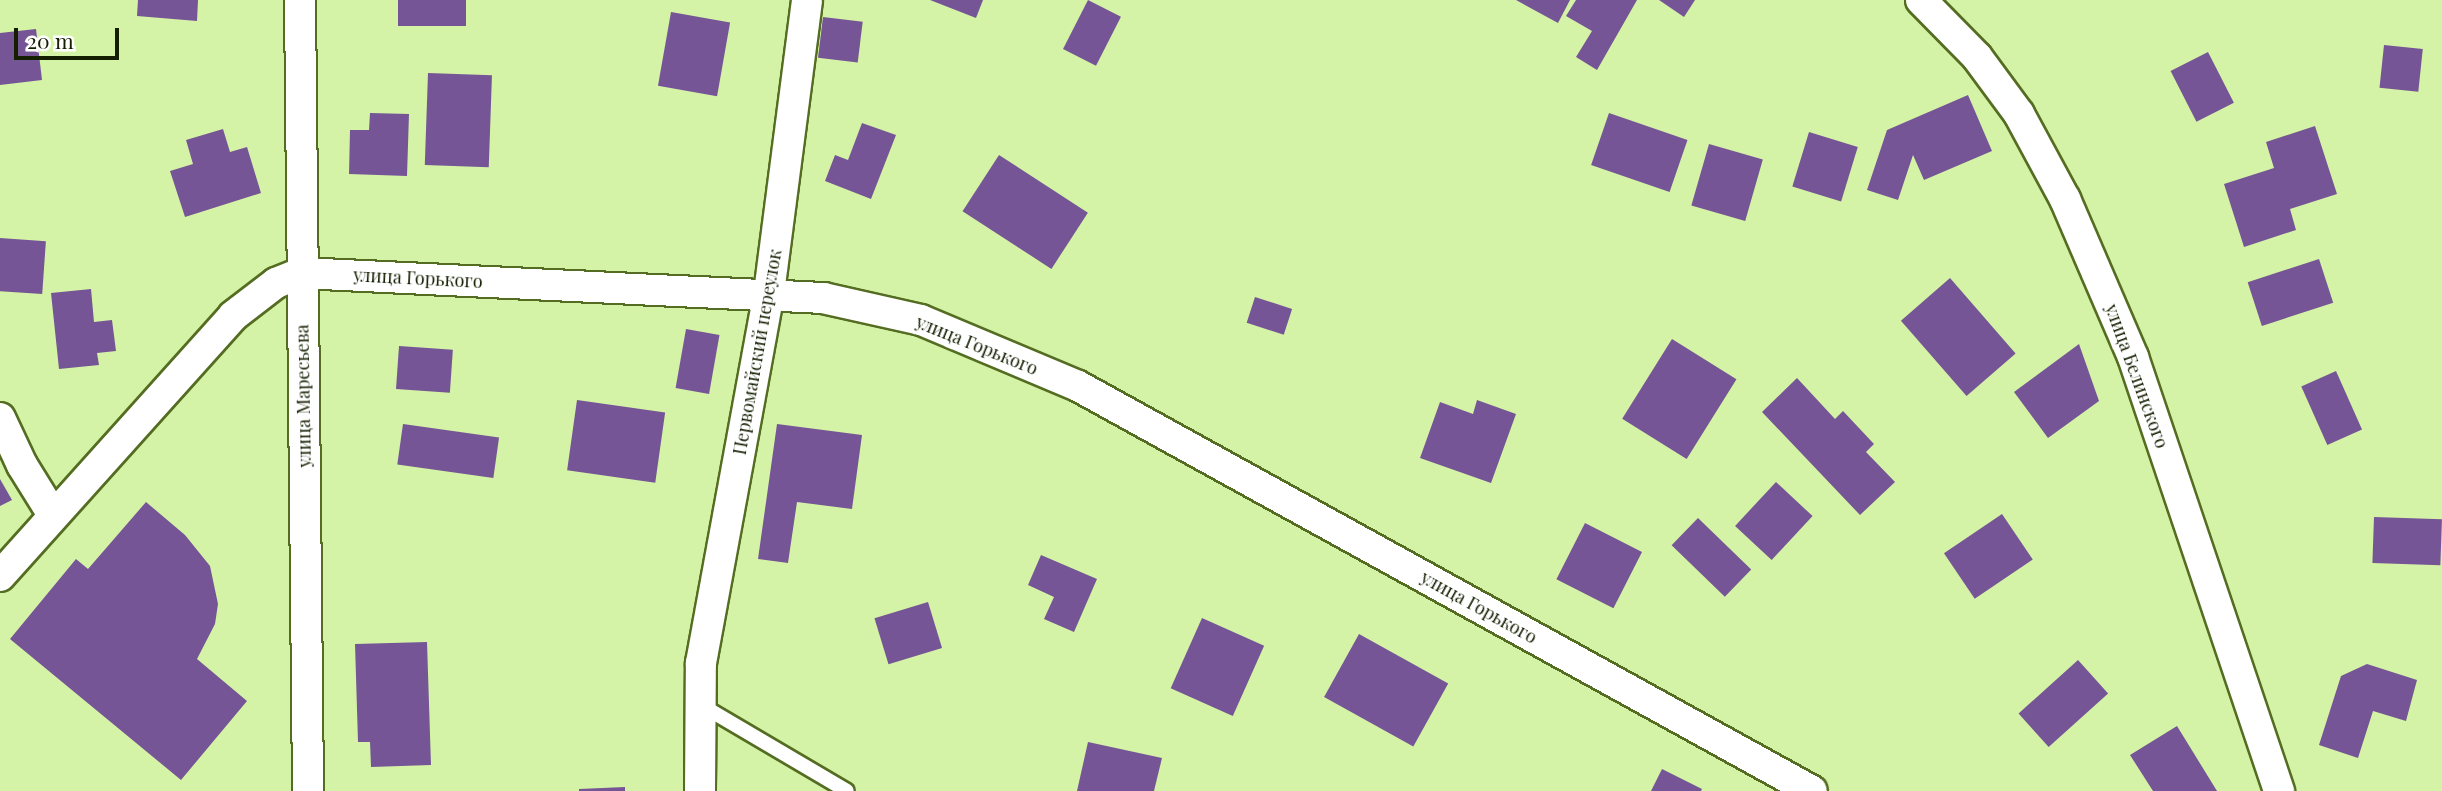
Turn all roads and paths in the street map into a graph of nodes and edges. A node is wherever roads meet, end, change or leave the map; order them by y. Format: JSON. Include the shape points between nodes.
{"nodes":[{"id":1,"x":300,"y":0,"type":"edge"},
{"id":2,"x":807,"y":0,"type":"edge"},
{"id":3,"x":1921,"y":0,"type":"edge"},
{"id":4,"x":301,"y":272,"type":"junction"},
{"id":5,"x":769,"y":293,"type":"junction"},
{"id":6,"x":0,"y":418,"type":"edge"},
{"id":7,"x":53,"y":515,"type":"junction"},
{"id":8,"x":0,"y":576,"type":"edge"},
{"id":9,"x":698,"y":703,"type":"junction"},
{"id":10,"x":308,"y":791,"type":"edge"},
{"id":11,"x":700,"y":791,"type":"edge"},
{"id":12,"x":847,"y":791,"type":"edge"},
{"id":13,"x":1812,"y":791,"type":"edge"},
{"id":14,"x":2279,"y":791,"type":"edge"}],
"edges":[{"from":1,"to":4,"type":"street","name":"улица Маресьева"},
{"from":2,"to":5,"type":"street","name":"Первомайский переулок"},
{"from":3,"to":14,"type":"street","name":"улица Белинского","via":[[1977,57],[2019,114],[2065,199],[2133,357]]},
{"from":4,"to":5,"type":"street","name":"улица Горького"},
{"from":4,"to":7,"type":"street","name":"улица Горького","via":[[276,283],[233,316]]},
{"from":4,"to":10,"type":"street","name":"улица Маресьева"},
{"from":5,"to":9,"type":"street","name":"Первомайский переулок","via":[[701,663]]},
{"from":5,"to":13,"type":"street","name":"улица Горького","via":[[823,298],[921,320],[1078,386]]},
{"from":6,"to":7,"type":"street","via":[[22,466]]},
{"from":7,"to":8,"type":"street","name":"улица Горького"},
{"from":9,"to":11,"type":"street","name":"Первомайский переулок"},
{"from":9,"to":12,"type":"lane"}]}
